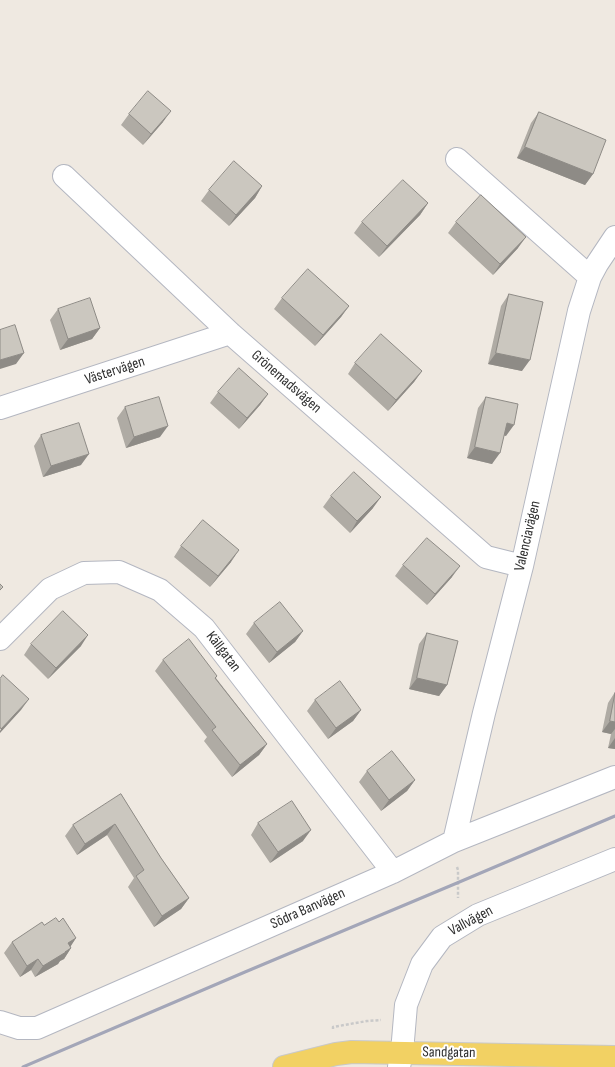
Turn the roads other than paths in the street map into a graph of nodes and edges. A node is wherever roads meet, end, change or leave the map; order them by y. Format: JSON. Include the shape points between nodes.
{"nodes":[{"id":1,"x":457,"y":159,"type":"dead end"},
{"id":2,"x":64,"y":176,"type":"dead end"},
{"id":3,"x":615,"y":237,"type":"edge"},
{"id":4,"x":590,"y":277,"type":"junction"},
{"id":5,"x":230,"y":333,"type":"junction"},
{"id":6,"x":0,"y":408,"type":"edge"},
{"id":7,"x":522,"y":566,"type":"junction"},
{"id":8,"x":0,"y":640,"type":"edge"},
{"id":9,"x":615,"y":777,"type":"edge"},
{"id":10,"x":454,"y":841,"type":"junction"},
{"id":11,"x":615,"y":859,"type":"edge"},
{"id":12,"x":393,"y":872,"type":"junction"},
{"id":13,"x":1,"y":1020,"type":"edge"},
{"id":14,"x":615,"y":1057,"type":"edge"},
{"id":15,"x":401,"y":1060,"type":"edge"},
{"id":16,"x":284,"y":1067,"type":"edge"}],
"edges":[{"from":1,"to":4,"type":"street"},
{"from":2,"to":5,"type":"street","name":"Grönemadsvägen"},
{"from":3,"to":4,"type":"street","name":"Valenciavägen"},
{"from":4,"to":7,"type":"street","name":"Valenciavägen","via":[[579,311]]},
{"from":5,"to":6,"type":"street","name":"Västervägen"},
{"from":5,"to":7,"type":"street","name":"Grönemadsvägen","via":[[486,557]]},
{"from":7,"to":10,"type":"street","name":"Valenciavägen"},
{"from":8,"to":12,"type":"street","name":"Källgatan","via":[[50,589],[84,573],[119,572],[160,590],[204,628]]},
{"from":9,"to":10,"type":"street","name":"Södra Banvägen"},
{"from":10,"to":12,"type":"street","name":"Södra Banvägen"},
{"from":11,"to":15,"type":"street","name":"Vallvägen","via":[[478,915],[442,937],[422,964],[406,1005]]},
{"from":12,"to":13,"type":"street","name":"Södra Banvägen","via":[[37,1028],[19,1028]]},
{"from":14,"to":15,"type":"main road","name":"Sandgatan"},
{"from":15,"to":16,"type":"main road","name":"Sandgatan","via":[[352,1052]]}]}
